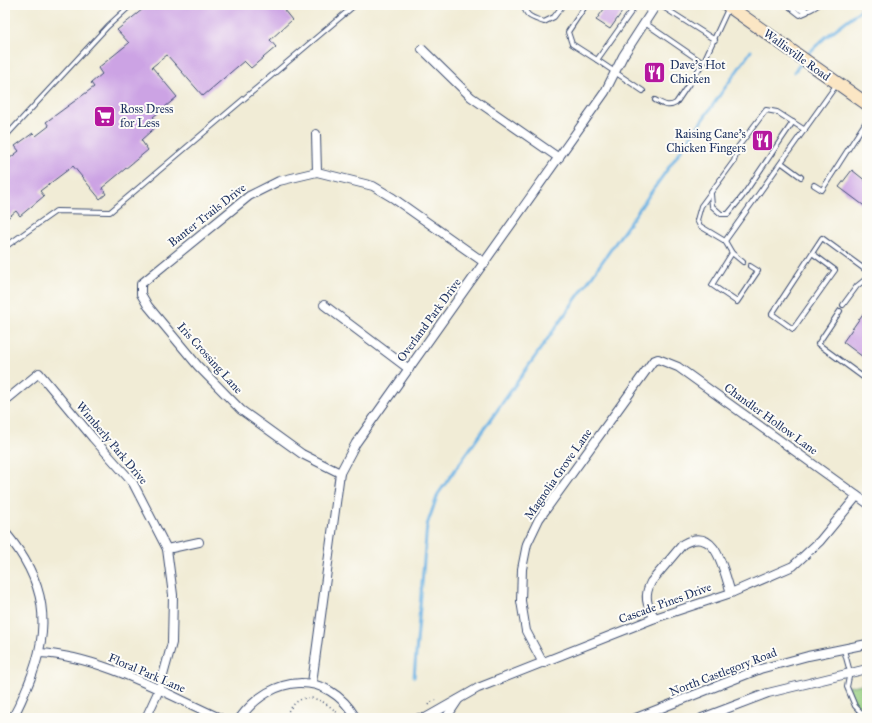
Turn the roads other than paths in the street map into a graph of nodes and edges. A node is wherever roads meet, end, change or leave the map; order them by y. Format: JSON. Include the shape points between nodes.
{"nodes":[{"id":1,"x":131,"y":5,"type":"edge"},
{"id":2,"x":355,"y":5,"type":"edge"},
{"id":3,"x":524,"y":5,"type":"edge"},
{"id":4,"x":563,"y":5,"type":"edge"},
{"id":5,"x":586,"y":5,"type":"edge"},
{"id":6,"x":636,"y":5,"type":"edge"},
{"id":7,"x":656,"y":5,"type":"edge"},
{"id":8,"x":660,"y":5,"type":"edge"},
{"id":9,"x":802,"y":5,"type":"edge"},
{"id":10,"x":818,"y":5,"type":"edge"},
{"id":11,"x":729,"y":6,"type":"edge"},
{"id":12,"x":790,"y":6,"type":"edge"},
{"id":13,"x":807,"y":12,"type":"junction"},
{"id":14,"x":644,"y":23,"type":"junction"},
{"id":15,"x":715,"y":40,"type":"junction"},
{"id":16,"x":422,"y":48,"type":"dead end"},
{"id":17,"x":596,"y":60,"type":"junction"},
{"id":18,"x":703,"y":63,"type":"junction"},
{"id":19,"x":615,"y":72,"type":"junction"},
{"id":20,"x":837,"y":84,"type":"junction"},
{"id":21,"x":643,"y":91,"type":"dead end"},
{"id":22,"x":655,"y":100,"type":"dead end"},
{"id":23,"x":867,"y":104,"type":"edge"},
{"id":24,"x":867,"y":120,"type":"edge"},
{"id":25,"x":793,"y":122,"type":"junction"},
{"id":26,"x":805,"y":130,"type":"junction"},
{"id":27,"x":316,"y":134,"type":"dead end"},
{"id":28,"x":5,"y":137,"type":"edge"},
{"id":29,"x":559,"y":158,"type":"junction"},
{"id":30,"x":782,"y":163,"type":"junction"},
{"id":31,"x":317,"y":172,"type":"junction"},
{"id":32,"x":801,"y":176,"type":"dead end"},
{"id":33,"x":814,"y":185,"type":"dead end"},
{"id":34,"x":711,"y":193,"type":"junction"},
{"id":35,"x":725,"y":241,"type":"junction"},
{"id":36,"x":5,"y":246,"type":"edge"},
{"id":37,"x":732,"y":253,"type":"junction"},
{"id":38,"x":812,"y":253,"type":"junction"},
{"id":39,"x":744,"y":262,"type":"dead end"},
{"id":40,"x":485,"y":263,"type":"junction"},
{"id":41,"x":750,"y":266,"type":"dead end"},
{"id":42,"x":867,"y":271,"type":"edge"},
{"id":43,"x":867,"y":278,"type":"edge"},
{"id":44,"x":141,"y":284,"type":"joint"},
{"id":45,"x":324,"y":304,"type":"dead end"},
{"id":46,"x":843,"y":305,"type":"dead end"},
{"id":47,"x":840,"y":311,"type":"dead end"},
{"id":48,"x":658,"y":359,"type":"joint"},
{"id":49,"x":409,"y":369,"type":"junction"},
{"id":50,"x":867,"y":380,"type":"edge"},
{"id":51,"x":5,"y":401,"type":"edge"},
{"id":52,"x":340,"y":473,"type":"junction"},
{"id":53,"x":857,"y":496,"type":"junction"},
{"id":54,"x":867,"y":503,"type":"edge"},
{"id":55,"x":5,"y":532,"type":"edge"},
{"id":56,"x":199,"y":542,"type":"dead end"},
{"id":57,"x":167,"y":549,"type":"junction"},
{"id":58,"x":731,"y":593,"type":"junction"},
{"id":59,"x":655,"y":618,"type":"junction"},
{"id":60,"x":867,"y":644,"type":"edge"},
{"id":61,"x":844,"y":650,"type":"junction"},
{"id":62,"x":39,"y":653,"type":"junction"},
{"id":63,"x":543,"y":663,"type":"junction"},
{"id":64,"x":867,"y":669,"type":"edge"},
{"id":65,"x":850,"y":672,"type":"junction"},
{"id":66,"x":312,"y":683,"type":"junction"},
{"id":67,"x":159,"y":690,"type":"junction"},
{"id":68,"x":458,"y":700,"type":"junction"},
{"id":69,"x":12,"y":718,"type":"edge"},
{"id":70,"x":146,"y":718,"type":"edge"},
{"id":71,"x":220,"y":718,"type":"edge"},
{"id":72,"x":240,"y":718,"type":"edge"},
{"id":73,"x":356,"y":718,"type":"edge"},
{"id":74,"x":426,"y":718,"type":"edge"},
{"id":75,"x":446,"y":718,"type":"edge"},
{"id":76,"x":636,"y":718,"type":"edge"},
{"id":77,"x":702,"y":718,"type":"edge"},
{"id":78,"x":866,"y":718,"type":"edge"}],
"edges":[{"from":1,"to":28,"type":"lane","via":[[108,26]]},
{"from":2,"to":36,"type":"lane","via":[[110,212],[56,211]]},
{"from":3,"to":4,"type":"lane","via":[[524,11],[529,16],[544,22],[554,17]]},
{"from":5,"to":17,"type":"lane","via":[[568,32],[572,44]]},
{"from":6,"to":17,"type":"lane"},
{"from":7,"to":14,"type":"street","name":"Overland Park Drive"},
{"from":8,"to":15,"type":"lane"},
{"from":9,"to":13,"type":"lane"},
{"from":10,"to":13,"type":"lane"},
{"from":11,"to":15,"type":"lane"},
{"from":11,"to":20,"type":"main road","name":"Wallisville Road"},
{"from":12,"to":13,"type":"lane","via":[[800,15]]},
{"from":14,"to":18,"type":"lane"},
{"from":14,"to":19,"type":"street","name":"Overland Park Drive"},
{"from":15,"to":18,"type":"lane"},
{"from":16,"to":29,"type":"street","via":[[470,96]]},
{"from":17,"to":19,"type":"lane"},
{"from":18,"to":22,"type":"lane","via":[[676,103],[672,106],[664,105]]},
{"from":19,"to":21,"type":"lane"},
{"from":19,"to":29,"type":"street","name":"Overland Park Drive"},
{"from":20,"to":23,"type":"main road","name":"Wallisville Road"},
{"from":20,"to":26,"type":"lane"},
{"from":24,"to":33,"type":"lane","via":[[822,190]]},
{"from":25,"to":26,"type":"lane"},
{"from":25,"to":34,"type":"lane","via":[[777,112],[766,110],[738,146],[734,161]]},
{"from":25,"to":34,"type":"lane","via":[[728,214],[721,214],[712,206]]},
{"from":26,"to":30,"type":"lane"},
{"from":27,"to":31,"type":"street"},
{"from":29,"to":40,"type":"street","name":"Overland Park Drive"},
{"from":30,"to":32,"type":"lane"},
{"from":30,"to":35,"type":"lane"},
{"from":31,"to":40,"type":"street","name":"Banter Trails Drive","via":[[373,186]]},
{"from":31,"to":44,"type":"street","name":"Banter Trails Drive","via":[[279,181],[248,196]]},
{"from":34,"to":35,"type":"lane","via":[[701,206],[697,220],[700,226]]},
{"from":35,"to":37,"type":"lane"},
{"from":37,"to":39,"type":"lane"},
{"from":37,"to":41,"type":"lane","via":[[712,285],[737,302],[758,271]]},
{"from":38,"to":38,"type":"lane","via":[[772,314],[793,329],[835,270]]},
{"from":38,"to":42,"type":"lane","via":[[822,238]]},
{"from":40,"to":49,"type":"street","name":"Overland Park Drive"},
{"from":43,"to":46,"type":"lane","via":[[857,286]]},
{"from":44,"to":52,"type":"street","name":"Iris Crossing Lane","via":[[141,294],[148,306],[198,366],[240,410],[302,454]]},
{"from":45,"to":49,"type":"street"},
{"from":47,"to":50,"type":"lane","via":[[818,344]]},
{"from":48,"to":53,"type":"street","name":"Chandler Hollow Lane","via":[[678,366]]},
{"from":48,"to":63,"type":"street","name":"Magnolia Grove Lane","via":[[647,367],[558,492],[539,519],[527,544],[522,569],[521,601],[526,631]]},
{"from":49,"to":52,"type":"street","name":"Overland Park Drive","via":[[356,443]]},
{"from":51,"to":57,"type":"street","name":"Wimberly Park Drive","via":[[39,373],[133,483]]},
{"from":52,"to":66,"type":"street","name":"Overland Park Drive"},
{"from":53,"to":54,"type":"street","name":"Chandler Hollow Lane"},
{"from":53,"to":58,"type":"street","name":"Cascade Pines Drive","via":[[820,542],[793,566]]},
{"from":55,"to":62,"type":"street","via":[[30,567],[40,595],[44,628]]},
{"from":56,"to":57,"type":"street"},
{"from":57,"to":67,"type":"street","name":"Wimberly Park Drive","via":[[173,595],[172,643]]},
{"from":58,"to":59,"type":"street","name":"Cascade Pines Drive"},
{"from":58,"to":59,"type":"street","via":[[715,548],[704,540],[689,540],[648,588],[647,604]]},
{"from":59,"to":63,"type":"street","name":"Cascade Pines Drive"},
{"from":60,"to":61,"type":"street","name":"North Castlegory Road"},
{"from":61,"to":65,"type":"lane"},
{"from":61,"to":76,"type":"street","name":"North Castlegory Road","via":[[808,656],[760,669]]},
{"from":62,"to":67,"type":"street","name":"Floral Park Lane","via":[[55,654],[122,673]]},
{"from":62,"to":69,"type":"street"},
{"from":63,"to":68,"type":"street","name":"Cascade Pines Drive","via":[[478,688]]},
{"from":64,"to":65,"type":"street"},
{"from":65,"to":77,"type":"street","via":[[768,693]]},
{"from":65,"to":78,"type":"lane","via":[[847,687],[855,706]]},
{"from":66,"to":72,"type":"street","via":[[278,686],[265,692]]},
{"from":66,"to":73,"type":"street","via":[[336,694],[349,706]]},
{"from":67,"to":70,"type":"street","name":"Wimberly Park Drive"},
{"from":67,"to":71,"type":"street","name":"Floral Park Lane"},
{"from":68,"to":74,"type":"street","name":"Cascade Pines Drive"},
{"from":68,"to":75,"type":"street","name":"Cascade Pines Drive"}]}
